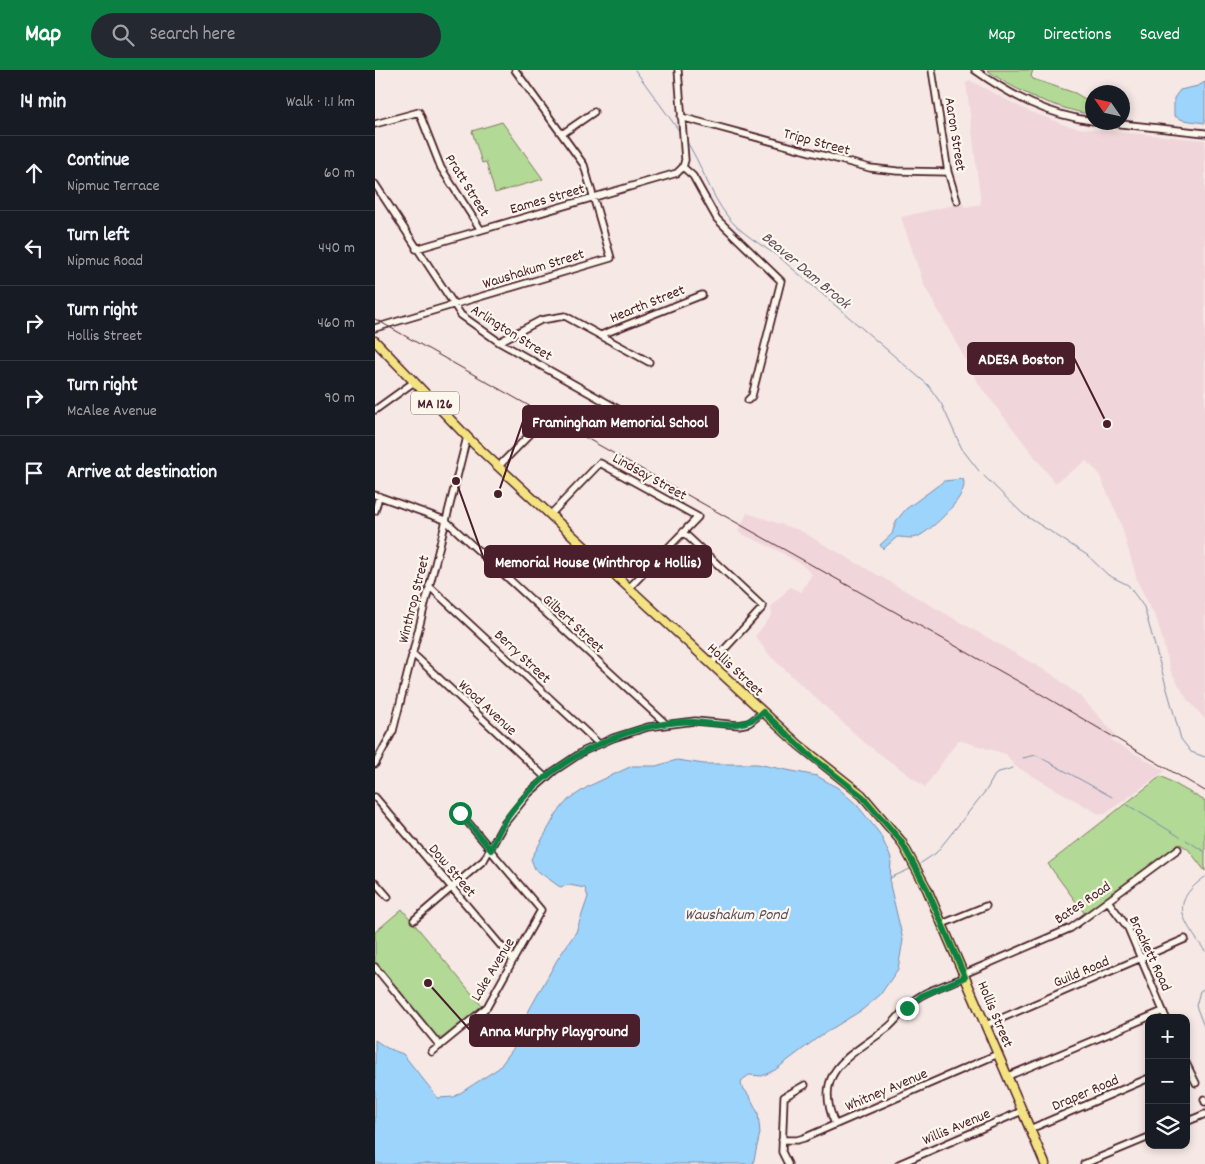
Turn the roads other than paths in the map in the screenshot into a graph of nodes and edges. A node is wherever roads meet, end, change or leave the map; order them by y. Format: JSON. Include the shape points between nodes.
{"nodes":[{"id":1,"x":515,"y":70,"type":"edge"},
{"id":2,"x":678,"y":70,"type":"edge"},
{"id":3,"x":933,"y":70,"type":"edge"},
{"id":4,"x":975,"y":70,"type":"edge"},
{"id":5,"x":594,"y":112,"type":"dead end"},
{"id":6,"x":681,"y":117,"type":"junction"},
{"id":7,"x":1085,"y":120,"type":"edge"},
{"id":8,"x":375,"y":124,"type":"edge"},
{"id":9,"x":1130,"y":125,"type":"edge"},
{"id":10,"x":1205,"y":133,"type":"edge"},
{"id":11,"x":562,"y":134,"type":"junction"},
{"id":12,"x":683,"y":167,"type":"junction"},
{"id":13,"x":948,"y":172,"type":"junction"},
{"id":14,"x":375,"y":184,"type":"edge"},
{"id":15,"x":595,"y":197,"type":"junction"},
{"id":16,"x":957,"y":201,"type":"dead end"},
{"id":17,"x":481,"y":230,"type":"junction"},
{"id":18,"x":416,"y":249,"type":"junction"},
{"id":19,"x":702,"y":295,"type":"dead end"},
{"id":20,"x":453,"y":305,"type":"junction"},
{"id":21,"x":375,"y":328,"type":"edge"},
{"id":22,"x":601,"y":335,"type":"junction"},
{"id":23,"x":375,"y":341,"type":"edge"},
{"id":24,"x":499,"y":342,"type":"junction"},
{"id":25,"x":649,"y":362,"type":"dead end"},
{"id":26,"x":415,"y":382,"type":"junction"},
{"id":27,"x":748,"y":400,"type":"dead end"},
{"id":28,"x":375,"y":410,"type":"edge"},
{"id":29,"x":634,"y":415,"type":"dead end"},
{"id":30,"x":540,"y":424,"type":"dead end"},
{"id":31,"x":467,"y":437,"type":"junction"},
{"id":32,"x":498,"y":466,"type":"junction"},
{"id":33,"x":377,"y":496,"type":"edge"},
{"id":34,"x":375,"y":511,"type":"edge"},
{"id":35,"x":550,"y":515,"type":"junction"},
{"id":36,"x":445,"y":520,"type":"junction"},
{"id":37,"x":683,"y":532,"type":"junction"},
{"id":38,"x":429,"y":586,"type":"junction"},
{"id":39,"x":629,"y":588,"type":"junction"},
{"id":40,"x":412,"y":653,"type":"junction"},
{"id":41,"x":711,"y":664,"type":"junction"},
{"id":42,"x":763,"y":712,"type":"junction"},
{"id":43,"x":665,"y":723,"type":"junction"},
{"id":44,"x":599,"y":744,"type":"junction"},
{"id":45,"x":375,"y":764,"type":"edge"},
{"id":46,"x":546,"y":778,"type":"junction"},
{"id":47,"x":375,"y":797,"type":"edge"},
{"id":48,"x":460,"y":813,"type":"dead end"},
{"id":49,"x":1178,"y":849,"type":"dead end"},
{"id":50,"x":490,"y":850,"type":"junction"},
{"id":51,"x":375,"y":882,"type":"edge"},
{"id":52,"x":452,"y":888,"type":"junction"},
{"id":53,"x":388,"y":897,"type":"dead end"},
{"id":54,"x":1108,"y":901,"type":"junction"},
{"id":55,"x":986,"y":906,"type":"dead end"},
{"id":56,"x":413,"y":920,"type":"dead end"},
{"id":57,"x":943,"y":924,"type":"junction"},
{"id":58,"x":1185,"y":939,"type":"dead end"},
{"id":59,"x":1141,"y":958,"type":"junction"},
{"id":60,"x":513,"y":960,"type":"junction"},
{"id":61,"x":375,"y":967,"type":"edge"},
{"id":62,"x":964,"y":976,"type":"junction"},
{"id":63,"x":1163,"y":1011,"type":"junction"},
{"id":64,"x":1164,"y":1014,"type":"edge"},
{"id":65,"x":986,"y":1025,"type":"junction"},
{"id":66,"x":440,"y":1046,"type":"junction"},
{"id":67,"x":432,"y":1052,"type":"dead end"},
{"id":68,"x":998,"y":1054,"type":"junction"},
{"id":69,"x":1190,"y":1071,"type":"edge"},
{"id":70,"x":1008,"y":1076,"type":"junction"},
{"id":71,"x":1145,"y":1080,"type":"edge"},
{"id":72,"x":1196,"y":1083,"type":"dead end"},
{"id":73,"x":805,"y":1085,"type":"dead end"},
{"id":74,"x":1023,"y":1111,"type":"junction"},
{"id":75,"x":1205,"y":1114,"type":"edge"},
{"id":76,"x":1190,"y":1120,"type":"edge"},
{"id":77,"x":835,"y":1124,"type":"junction"},
{"id":78,"x":1030,"y":1128,"type":"junction"},
{"id":79,"x":1145,"y":1139,"type":"edge"},
{"id":80,"x":782,"y":1140,"type":"junction"},
{"id":81,"x":788,"y":1164,"type":"edge"},
{"id":82,"x":899,"y":1164,"type":"edge"},
{"id":83,"x":1045,"y":1164,"type":"edge"},
{"id":84,"x":1084,"y":1164,"type":"edge"}],
"edges":[{"from":1,"to":11,"type":"street"},
{"from":2,"to":6,"type":"street"},
{"from":3,"to":13,"type":"street","name":"Aaron Street"},
{"from":4,"to":7,"type":"street","via":[[1029,104]]},
{"from":5,"to":11,"type":"street"},
{"from":6,"to":12,"type":"street"},
{"from":6,"to":13,"type":"street","name":"Tripp Street","via":[[870,168],[897,172]]},
{"from":8,"to":17,"type":"street","name":"Pratt Street","via":[[419,112],[441,168]]},
{"from":9,"to":10,"type":"street"},
{"from":11,"to":15,"type":"street","via":[[585,165]]},
{"from":12,"to":15,"type":"street","name":"Eames Street","via":[[677,173]]},
{"from":12,"to":27,"type":"street","via":[[693,176],[722,225],[781,281]]},
{"from":13,"to":16,"type":"street","name":"Aaron Street"},
{"from":14,"to":18,"type":"street","name":"Arlington Street"},
{"from":15,"to":17,"type":"street","name":"Eames Street"},
{"from":15,"to":20,"type":"street","name":"Waushakum Street","via":[[611,258]]},
{"from":17,"to":18,"type":"street","name":"Eames Street"},
{"from":18,"to":20,"type":"street","name":"Arlington Street"},
{"from":19,"to":22,"type":"street","name":"Hearth Street"},
{"from":20,"to":21,"type":"street","name":"Waushakum Street"},
{"from":20,"to":24,"type":"street","name":"Arlington Street","via":[[461,315]]},
{"from":22,"to":24,"type":"street","via":[[565,316],[541,320]]},
{"from":22,"to":25,"type":"street"},
{"from":23,"to":26,"type":"main road","name":"Hollis Street","number":"MA 126"},
{"from":24,"to":29,"type":"street","name":"Arlington Street","via":[[625,413]]},
{"from":26,"to":28,"type":"street"},
{"from":26,"to":31,"type":"main road","name":"Hollis Street","number":"MA 126"},
{"from":30,"to":32,"type":"street"},
{"from":31,"to":32,"type":"main road","name":"Hollis Street","number":"MA 126"},
{"from":31,"to":36,"type":"street","name":"Winthrop Street"},
{"from":32,"to":35,"type":"main road","name":"Hollis Street","number":"MA 126"},
{"from":33,"to":34,"type":"street"},
{"from":33,"to":36,"type":"street"},
{"from":35,"to":37,"type":"street","name":"Lindsay Street","via":[[599,463],[698,517]]},
{"from":35,"to":39,"type":"main road","name":"Hollis Street","number":"MA 126"},
{"from":36,"to":38,"type":"street","name":"Winthrop Street"},
{"from":36,"to":43,"type":"street","name":"Gilbert Street"},
{"from":37,"to":39,"type":"street"},
{"from":37,"to":41,"type":"street","via":[[763,608]]},
{"from":38,"to":40,"type":"street","name":"Winthrop Street"},
{"from":38,"to":44,"type":"street","name":"Berry Street"},
{"from":39,"to":41,"type":"main road","name":"Hollis Street","number":"MA 126"},
{"from":40,"to":45,"type":"street","name":"Winthrop Street","via":[[393,731]]},
{"from":40,"to":46,"type":"street","name":"Wood Avenue"},
{"from":41,"to":42,"type":"main road","name":"Hollis Street","number":"MA 126"},
{"from":42,"to":43,"type":"street","via":[[749,723],[739,725],[695,721]]},
{"from":42,"to":57,"type":"main road","name":"Hollis Street","number":"MA 126","via":[[807,753],[862,796],[882,817],[912,859]]},
{"from":43,"to":44,"type":"street","via":[[633,730]]},
{"from":44,"to":46,"type":"street"},
{"from":46,"to":50,"type":"street","via":[[515,809]]},
{"from":47,"to":52,"type":"street","name":"Dow Street"},
{"from":48,"to":50,"type":"street"},
{"from":49,"to":54,"type":"street","name":"Bates Road"},
{"from":50,"to":52,"type":"street","via":[[484,860]]},
{"from":50,"to":60,"type":"street","name":"Lake Avenue","via":[[541,910]]},
{"from":51,"to":53,"type":"street"},
{"from":52,"to":56,"type":"street"},
{"from":52,"to":60,"type":"street","name":"Dow Street"},
{"from":54,"to":59,"type":"street","name":"Brackett Road","via":[[1125,922]]},
{"from":54,"to":62,"type":"street","name":"Bates Road","via":[[1071,928]]},
{"from":55,"to":57,"type":"street"},
{"from":57,"to":62,"type":"main road","name":"Hollis Street","number":"MA 126"},
{"from":58,"to":59,"type":"street","name":"Guild Road"},
{"from":59,"to":63,"type":"street","name":"Brackett Road"},
{"from":59,"to":65,"type":"street","name":"Guild Road"},
{"from":60,"to":66,"type":"street","name":"Lake Avenue","via":[[484,1010]]},
{"from":61,"to":66,"type":"street"},
{"from":62,"to":65,"type":"main road","name":"Hollis Street","number":"MA 126"},
{"from":62,"to":77,"type":"street","name":"Bates Road","via":[[916,999],[888,1028],[839,1065],[827,1089],[827,1105]]},
{"from":63,"to":64,"type":"street","name":"Brackett Road"},
{"from":63,"to":70,"type":"street"},
{"from":65,"to":68,"type":"main road","name":"Hollis Street","number":"MA 126"},
{"from":66,"to":67,"type":"street","name":"Lake Avenue"},
{"from":68,"to":70,"type":"main road","name":"Hollis Street","number":"MA 126"},
{"from":68,"to":77,"type":"street","name":"Whitney Avenue"},
{"from":69,"to":72,"type":"street"},
{"from":70,"to":74,"type":"main road","name":"Hollis Street","number":"MA 126"},
{"from":71,"to":78,"type":"street","name":"Draper Road"},
{"from":73,"to":80,"type":"street","via":[[783,1097]]},
{"from":74,"to":78,"type":"main road","name":"Hollis Street","number":"MA 126"},
{"from":74,"to":82,"type":"street","name":"Willis Avenue"},
{"from":75,"to":76,"type":"street"},
{"from":77,"to":80,"type":"street","name":"Whitney Avenue","via":[[797,1140]]},
{"from":78,"to":83,"type":"main road","name":"Hollis Street","number":"MA 126"},
{"from":79,"to":84,"type":"street"},
{"from":80,"to":81,"type":"street","via":[[781,1152]]}]}
